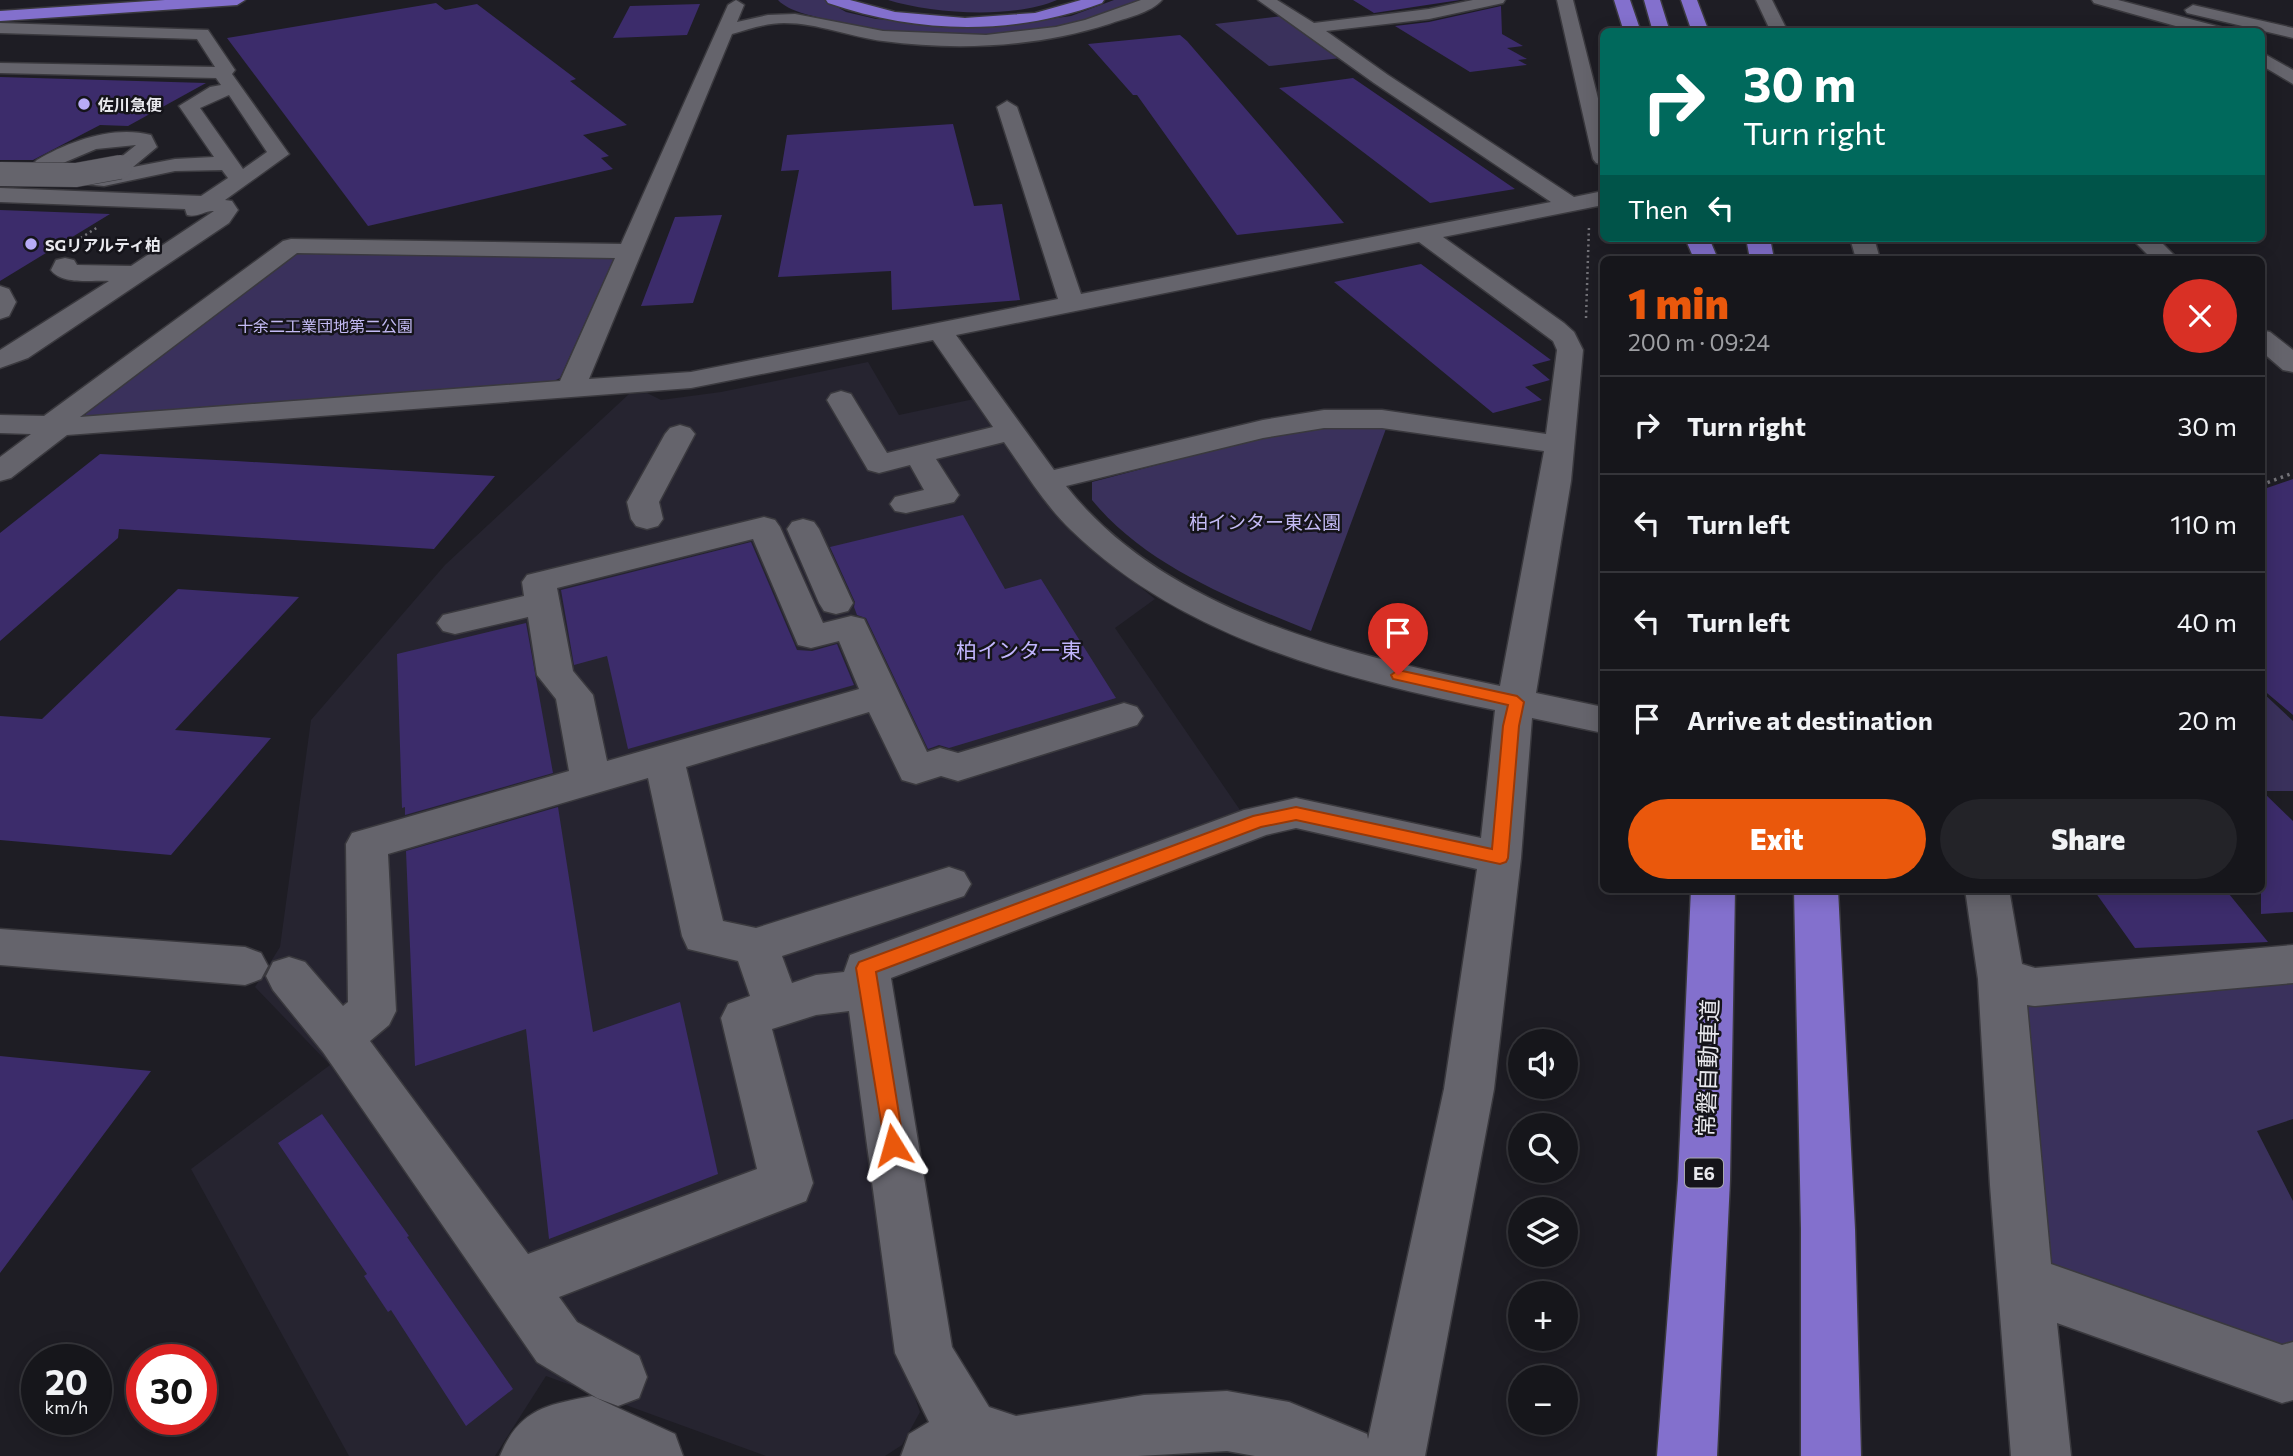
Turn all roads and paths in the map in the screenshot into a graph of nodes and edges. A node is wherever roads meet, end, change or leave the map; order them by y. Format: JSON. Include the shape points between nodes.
{"nodes":[{"id":1,"x":157,"y":0,"type":"edge"},
{"id":2,"x":237,"y":0,"type":"edge"},
{"id":3,"x":738,"y":0,"type":"edge"},
{"id":4,"x":834,"y":0,"type":"edge"},
{"id":5,"x":856,"y":0,"type":"edge"},
{"id":6,"x":1068,"y":0,"type":"edge"},
{"id":7,"x":1096,"y":0,"type":"edge"},
{"id":8,"x":1154,"y":0,"type":"edge"},
{"id":9,"x":1266,"y":0,"type":"edge"},
{"id":10,"x":1497,"y":0,"type":"edge"},
{"id":11,"x":1565,"y":0,"type":"edge"},
{"id":12,"x":1622,"y":0,"type":"edge"},
{"id":13,"x":1653,"y":0,"type":"edge"},
{"id":14,"x":1689,"y":0,"type":"edge"},
{"id":15,"x":1764,"y":0,"type":"edge"},
{"id":16,"x":2099,"y":0,"type":"edge"},
{"id":17,"x":2214,"y":0,"type":"edge"},
{"id":18,"x":0,"y":10,"type":"edge"},
{"id":19,"x":2193,"y":10,"type":"junction"},
{"id":20,"x":0,"y":16,"type":"edge"},
{"id":21,"x":2176,"y":19,"type":"junction"},
{"id":22,"x":0,"y":28,"type":"edge"},
{"id":23,"x":1311,"y":28,"type":"junction"},
{"id":24,"x":1632,"y":28,"type":"edge"},
{"id":25,"x":1661,"y":28,"type":"edge"},
{"id":26,"x":1700,"y":28,"type":"edge"},
{"id":27,"x":1778,"y":28,"type":"edge"},
{"id":28,"x":2146,"y":28,"type":"dead end"},
{"id":29,"x":2205,"y":28,"type":"edge"},
{"id":30,"x":726,"y":30,"type":"junction"},
{"id":31,"x":2293,"y":33,"type":"edge"},
{"id":32,"x":2265,"y":60,"type":"edge"},
{"id":33,"x":0,"y":68,"type":"edge"},
{"id":34,"x":2293,"y":78,"type":"edge"},
{"id":35,"x":227,"y":80,"type":"junction"},
{"id":36,"x":1007,"y":107,"type":"dead end"},
{"id":37,"x":1600,"y":148,"type":"edge"},
{"id":38,"x":1600,"y":166,"type":"edge"},
{"id":39,"x":234,"y":171,"type":"junction"},
{"id":40,"x":0,"y":174,"type":"edge"},
{"id":41,"x":0,"y":195,"type":"edge"},
{"id":42,"x":1587,"y":204,"type":"edge"},
{"id":43,"x":200,"y":206,"type":"junction"},
{"id":44,"x":1422,"y":233,"type":"junction"},
{"id":45,"x":2147,"y":242,"type":"edge"},
{"id":46,"x":631,"y":251,"type":"junction"},
{"id":47,"x":2163,"y":256,"type":"edge"},
{"id":48,"x":65,"y":265,"type":"dead end"},
{"id":49,"x":136,"y":275,"type":"junction"},
{"id":50,"x":0,"y":294,"type":"edge"},
{"id":51,"x":1072,"y":304,"type":"junction"},
{"id":52,"x":939,"y":329,"type":"junction"},
{"id":53,"x":2265,"y":341,"type":"edge"},
{"id":54,"x":4,"y":342,"type":"edge"},
{"id":55,"x":1570,"y":350,"type":"junction"},
{"id":56,"x":2293,"y":364,"type":"edge"},
{"id":57,"x":570,"y":390,"type":"junction"},
{"id":58,"x":841,"y":400,"type":"dead end"},
{"id":59,"x":0,"y":424,"type":"edge"},
{"id":60,"x":55,"y":426,"type":"junction"},
{"id":61,"x":1011,"y":431,"type":"junction"},
{"id":62,"x":680,"y":434,"type":"dead end"},
{"id":63,"x":1560,"y":445,"type":"junction"},
{"id":64,"x":918,"y":454,"type":"junction"},
{"id":65,"x":0,"y":472,"type":"edge"},
{"id":66,"x":2293,"y":473,"type":"edge"},
{"id":67,"x":1047,"y":481,"type":"junction"},
{"id":68,"x":2265,"y":484,"type":"edge"},
{"id":69,"x":906,"y":504,"type":"dead end"},
{"id":70,"x":647,"y":519,"type":"dead end"},
{"id":71,"x":803,"y":529,"type":"dead end"},
{"id":72,"x":543,"y":603,"type":"junction"},
{"id":73,"x":836,"y":603,"type":"dead end"},
{"id":74,"x":456,"y":623,"type":"dead end"},
{"id":75,"x":880,"y":696,"type":"junction"},
{"id":76,"x":1526,"y":712,"type":"junction"},
{"id":77,"x":1124,"y":716,"type":"dead end"},
{"id":78,"x":1600,"y":720,"type":"edge"},
{"id":79,"x":664,"y":759,"type":"junction"},
{"id":80,"x":591,"y":780,"type":"junction"},
{"id":81,"x":1500,"y":858,"type":"junction"},
{"id":82,"x":949,"y":884,"type":"dead end"},
{"id":83,"x":1713,"y":893,"type":"edge"},
{"id":84,"x":1816,"y":893,"type":"edge"},
{"id":85,"x":1988,"y":893,"type":"edge"},
{"id":86,"x":756,"y":946,"type":"junction"},
{"id":87,"x":0,"y":947,"type":"edge"},
{"id":88,"x":2293,"y":964,"type":"edge"},
{"id":89,"x":2001,"y":979,"type":"junction"},
{"id":90,"x":870,"y":989,"type":"junction"},
{"id":91,"x":777,"y":1007,"type":"junction"},
{"id":92,"x":340,"y":1037,"type":"junction"},
{"id":93,"x":2026,"y":1284,"type":"junction"},
{"id":94,"x":517,"y":1286,"type":"junction"},
{"id":95,"x":2293,"y":1371,"type":"edge"},
{"id":96,"x":618,"y":1377,"type":"dead end"},
{"id":97,"x":950,"y":1443,"type":"edge"},
{"id":98,"x":530,"y":1456,"type":"edge"},
{"id":99,"x":653,"y":1456,"type":"edge"},
{"id":100,"x":1345,"y":1456,"type":"edge"},
{"id":101,"x":1395,"y":1456,"type":"edge"},
{"id":102,"x":1687,"y":1456,"type":"edge"},
{"id":103,"x":1831,"y":1456,"type":"edge"},
{"id":104,"x":2041,"y":1456,"type":"edge"}],
"edges":[{"from":1,"to":18,"type":"highway"},
{"from":2,"to":20,"type":"highway"},
{"from":3,"to":30,"type":"street"},
{"from":4,"to":7,"type":"highway","via":[[882,16],[960,22],[1048,14]]},
{"from":5,"to":6,"type":"highway","via":[[904,13],[965,17],[1028,11]]},
{"from":8,"to":30,"type":"street","via":[[1077,27],[986,39],[897,38],[786,18]]},
{"from":9,"to":23,"type":"street"},
{"from":10,"to":23,"type":"street","via":[[1429,14]]},
{"from":11,"to":37,"type":"street"},
{"from":12,"to":24,"type":"highway"},
{"from":13,"to":25,"type":"highway"},
{"from":14,"to":26,"type":"highway"},
{"from":15,"to":27,"type":"street"},
{"from":16,"to":21,"type":"street"},
{"from":17,"to":19,"type":"street"},
{"from":19,"to":21,"type":"street"},
{"from":19,"to":31,"type":"street"},
{"from":21,"to":28,"type":"street"},
{"from":21,"to":29,"type":"street"},
{"from":22,"to":35,"type":"street","via":[[202,34],[226,70]]},
{"from":23,"to":42,"type":"street","via":[[1381,79]]},
{"from":30,"to":46,"type":"street"},
{"from":32,"to":34,"type":"street"},
{"from":33,"to":35,"type":"street"},
{"from":35,"to":39,"type":"street","via":[[189,106]]},
{"from":35,"to":39,"type":"street","via":[[279,154]]},
{"from":36,"to":51,"type":"street"},
{"from":38,"to":42,"type":"street"},
{"from":39,"to":40,"type":"street","bridge":true,"via":[[175,165],[89,180],[50,176],[44,163],[90,143],[124,138],[144,139],[147,146],[120,167],[97,174],[72,176]]},
{"from":39,"to":43,"type":"street"},
{"from":41,"to":43,"type":"street"},
{"from":42,"to":44,"type":"street"},
{"from":42,"to":55,"type":"path","via":[[1585,339]]},
{"from":43,"to":49,"type":"street","via":[[224,206],[227,210]]},
{"from":44,"to":51,"type":"street"},
{"from":44,"to":55,"type":"street","via":[[1555,329]]},
{"from":45,"to":47,"type":"street"},
{"from":46,"to":57,"type":"street"},
{"from":46,"to":60,"type":"street","via":[[291,246]]},
{"from":48,"to":49,"type":"street","via":[[63,270],[69,272]]},
{"from":49,"to":54,"type":"street"},
{"from":50,"to":54,"type":"street"},
{"from":51,"to":52,"type":"street"},
{"from":52,"to":57,"type":"street","via":[[691,380]]},
{"from":52,"to":61,"type":"street"},
{"from":53,"to":56,"type":"street"},
{"from":55,"to":63,"type":"street"},
{"from":57,"to":60,"type":"street"},
{"from":58,"to":64,"type":"street","via":[[879,464]]},
{"from":59,"to":60,"type":"street"},
{"from":60,"to":65,"type":"street"},
{"from":61,"to":64,"type":"street"},
{"from":61,"to":67,"type":"street"},
{"from":62,"to":70,"type":"street","via":[[643,502]]},
{"from":63,"to":67,"type":"street","via":[[1382,419],[1324,419],[1263,429]]},
{"from":63,"to":76,"type":"street"},
{"from":64,"to":69,"type":"street","via":[[943,495]]},
{"from":66,"to":68,"type":"path"},
{"from":67,"to":76,"type":"street","via":[[1112,550],[1168,589],[1216,614],[1348,664]]},
{"from":71,"to":73,"type":"street"},
{"from":72,"to":74,"type":"street"},
{"from":72,"to":75,"type":"street","via":[[539,582],[764,527],[811,637],[851,627]]},
{"from":72,"to":80,"type":"street","via":[[555,675],[574,695]]},
{"from":75,"to":77,"type":"street","via":[[916,770],[940,762],[958,767]]},
{"from":75,"to":79,"type":"street"},
{"from":76,"to":78,"type":"street"},
{"from":76,"to":81,"type":"street"},
{"from":79,"to":80,"type":"street"},
{"from":79,"to":86,"type":"street","via":[[704,936]]},
{"from":80,"to":92,"type":"street","via":[[367,844],[372,1011]]},
{"from":81,"to":90,"type":"street","via":[[1296,813],[1271,818],[866,968]]},
{"from":81,"to":101,"type":"street","via":[[1469,1089]]},
{"from":82,"to":86,"type":"street"},
{"from":83,"to":102,"type":"highway","name":"常磐自動車道","number":"E6","via":[[1704,1180]]},
{"from":84,"to":103,"type":"highway"},
{"from":85,"to":89,"type":"street"},
{"from":86,"to":91,"type":"street"},
{"from":87,"to":92,"type":"street","via":[[267,971]]},
{"from":88,"to":89,"type":"street","via":[[2035,987]]},
{"from":89,"to":93,"type":"street"},
{"from":90,"to":91,"type":"street","via":[[816,995]]},
{"from":90,"to":97,"type":"street","via":[[924,1353],[943,1391]]},
{"from":91,"to":94,"type":"street","via":[[745,1018],[786,1183]]},
{"from":92,"to":94,"type":"street"},
{"from":93,"to":95,"type":"street","via":[[2282,1374]]},
{"from":93,"to":104,"type":"street"},
{"from":94,"to":96,"type":"street","via":[[556,1342]]},
{"from":97,"to":100,"type":"street","via":[[1016,1446],[1144,1425],[1227,1421],[1289,1432]]},
{"from":98,"to":99,"type":"street","via":[[553,1434],[592,1426]]}]}
